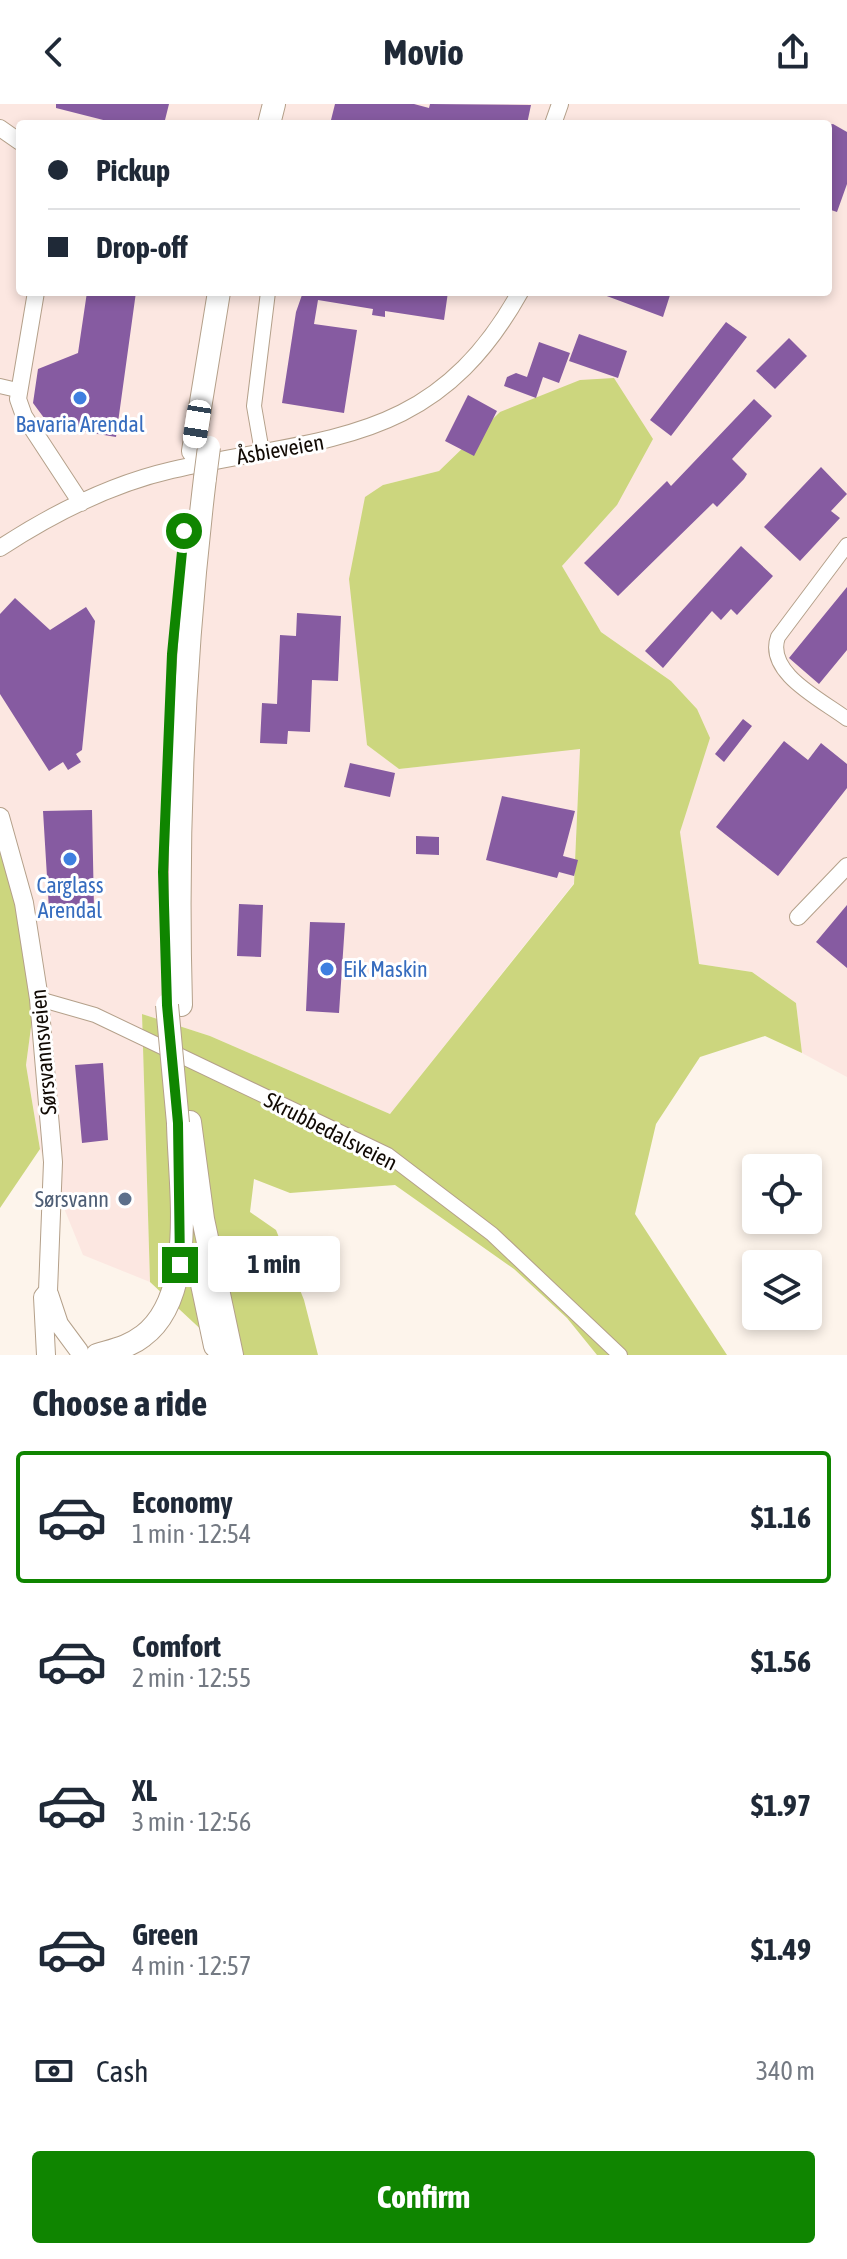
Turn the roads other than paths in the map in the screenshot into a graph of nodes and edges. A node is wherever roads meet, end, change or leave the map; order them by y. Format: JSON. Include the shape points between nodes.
{"nodes":[{"id":1,"x":35,"y":296,"type":"edge"},
{"id":2,"x":219,"y":296,"type":"edge"},
{"id":3,"x":233,"y":296,"type":"edge"},
{"id":4,"x":268,"y":296,"type":"edge"},
{"id":5,"x":517,"y":296,"type":"edge"},
{"id":6,"x":0,"y":386,"type":"edge"},
{"id":7,"x":17,"y":390,"type":"junction"},
{"id":8,"x":201,"y":449,"type":"junction"},
{"id":9,"x":262,"y":452,"type":"junction"},
{"id":10,"x":81,"y":503,"type":"junction"},
{"id":11,"x":847,"y":545,"type":"edge"},
{"id":12,"x":0,"y":548,"type":"edge"},
{"id":13,"x":847,"y":719,"type":"edge"},
{"id":14,"x":0,"y":817,"type":"edge"},
{"id":15,"x":847,"y":866,"type":"edge"},
{"id":16,"x":798,"y":917,"type":"dead end"},
{"id":17,"x":39,"y":999,"type":"junction"},
{"id":18,"x":184,"y":1122,"type":"junction"},
{"id":19,"x":48,"y":1291,"type":"junction"},
{"id":20,"x":87,"y":1354,"type":"edge"},
{"id":21,"x":46,"y":1355,"type":"edge"},
{"id":22,"x":53,"y":1355,"type":"edge"},
{"id":23,"x":217,"y":1355,"type":"edge"},
{"id":24,"x":232,"y":1355,"type":"edge"},
{"id":25,"x":620,"y":1355,"type":"edge"}],
"edges":[{"from":1,"to":7,"type":"street"},
{"from":2,"to":8,"type":"highway"},
{"from":3,"to":8,"type":"highway"},
{"from":4,"to":9,"type":"street","via":[[254,406]]},
{"from":5,"to":9,"type":"street","name":"Åsbieveien","via":[[486,343],[420,404],[342,437]]},
{"from":6,"to":7,"type":"street"},
{"from":7,"to":10,"type":"street","via":[[24,416]]},
{"from":8,"to":18,"type":"highway","bridge":true,"via":[[172,654],[163,872]]},
{"from":9,"to":10,"type":"street","name":"Åsbieveien","via":[[169,471]]},
{"from":10,"to":12,"type":"street","name":"Åsbieveien"},
{"from":11,"to":13,"type":"street","via":[[774,647],[780,667]]},
{"from":14,"to":17,"type":"main road","name":"Sørsvannsveien","via":[[24,903]]},
{"from":15,"to":16,"type":"street"},
{"from":17,"to":19,"type":"main road","name":"Sørsvannsveien","via":[[53,1162]]},
{"from":17,"to":25,"type":"street","name":"Skrubbedalsveien","via":[[95,1015],[388,1155],[492,1234]]},
{"from":18,"to":20,"type":"highway","via":[[180,1265],[173,1292],[159,1321],[142,1337]]},
{"from":18,"to":23,"type":"highway","via":[[190,1216]]},
{"from":18,"to":24,"type":"highway"},
{"from":19,"to":20,"type":"main road","name":"Sørsvannsveien","via":[[59,1324]]},
{"from":19,"to":21,"type":"main road","name":"Sørsvannsveien","via":[[43,1297]]},
{"from":20,"to":22,"type":"main road","via":[[70,1350]]}]}
